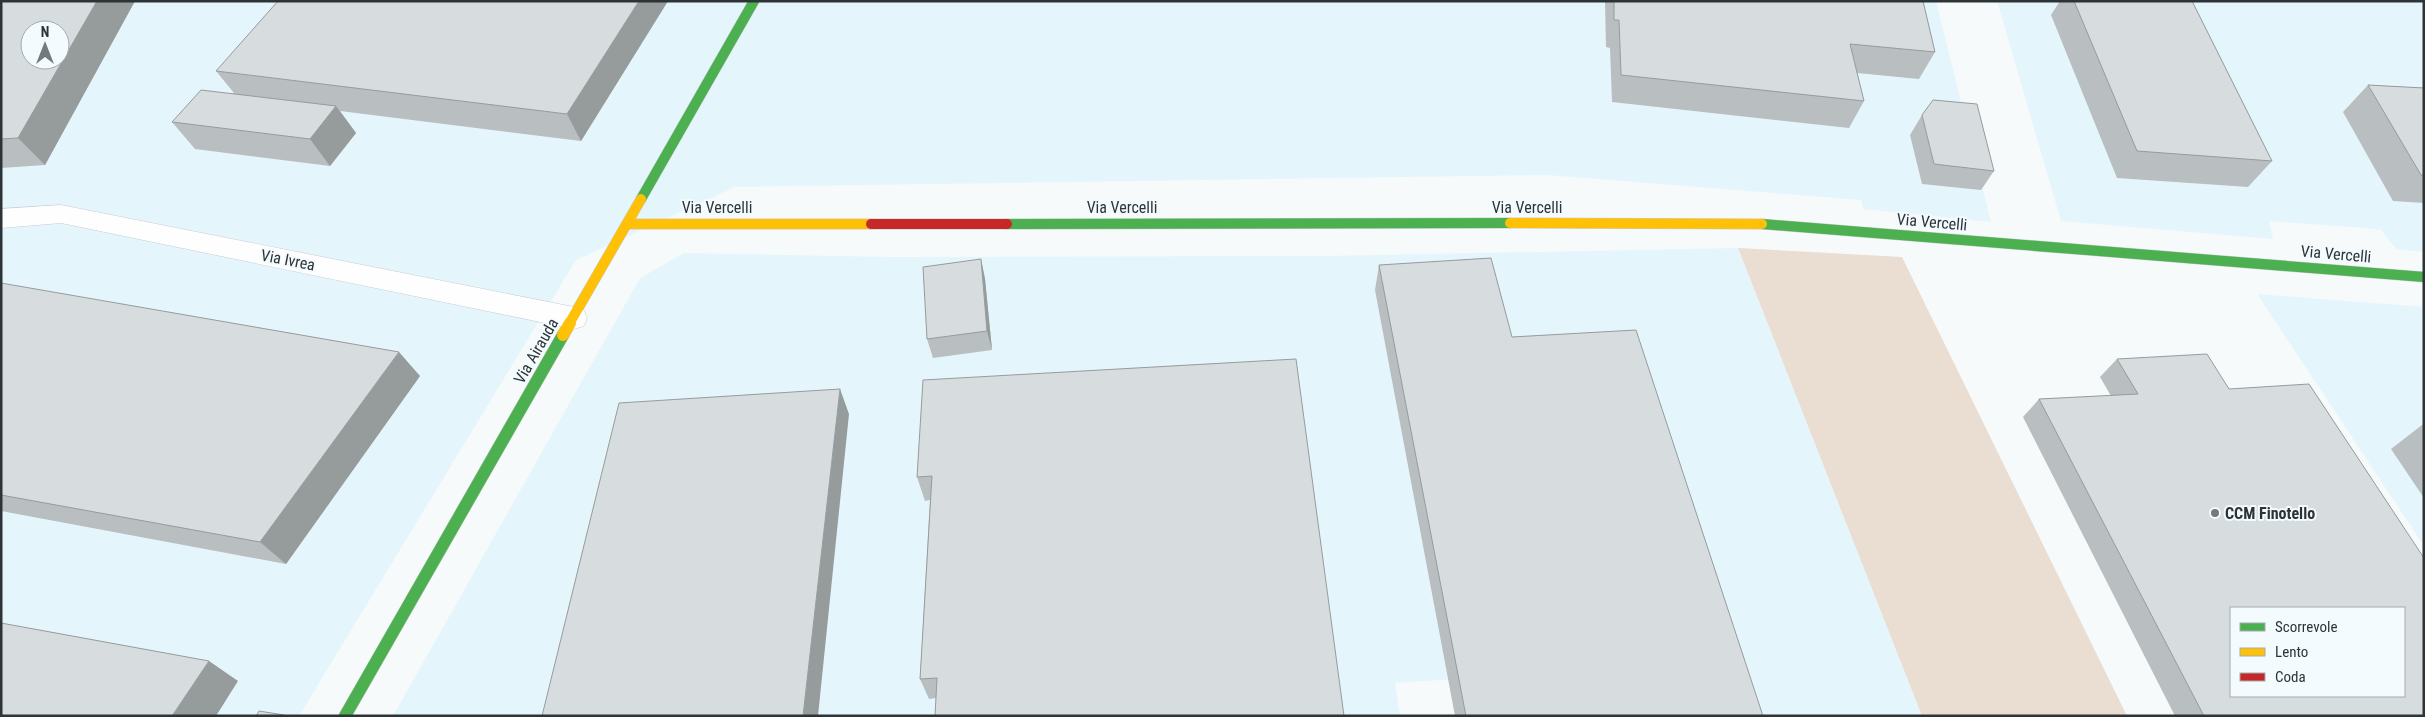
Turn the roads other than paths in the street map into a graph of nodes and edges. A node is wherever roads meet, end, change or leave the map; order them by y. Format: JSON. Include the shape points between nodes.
{"nodes":[{"id":1,"x":754,"y":1,"type":"edge"},
{"id":2,"x":1,"y":219,"type":"edge"},
{"id":3,"x":627,"y":224,"type":"junction"},
{"id":4,"x":2424,"y":277,"type":"edge"},
{"id":5,"x":574,"y":318,"type":"junction"},
{"id":6,"x":345,"y":716,"type":"edge"}],
"edges":[{"from":1,"to":3,"type":"street","name":"Via Airauda"},
{"from":2,"to":5,"type":"street","name":"Via Ivrea","via":[[61,214]]},
{"from":3,"to":4,"type":"street","name":"Via Vercelli","via":[[1744,223]]},
{"from":3,"to":5,"type":"street","name":"Via Airauda"},
{"from":5,"to":6,"type":"street","name":"Via Airauda"}]}
